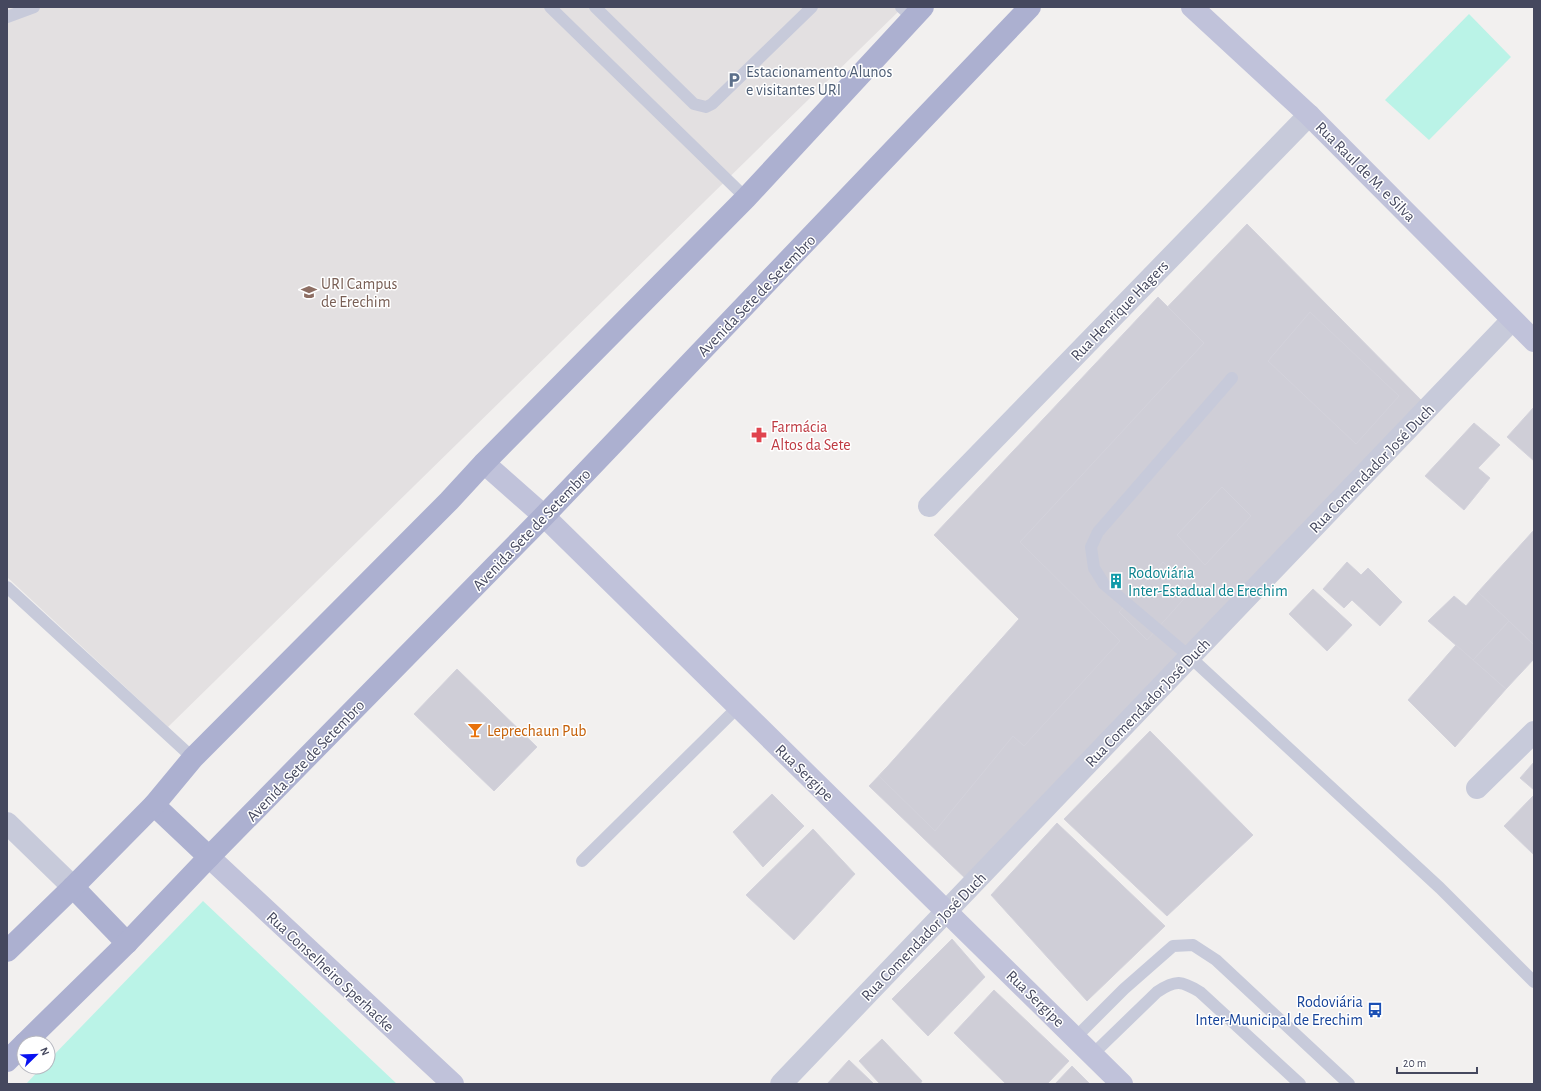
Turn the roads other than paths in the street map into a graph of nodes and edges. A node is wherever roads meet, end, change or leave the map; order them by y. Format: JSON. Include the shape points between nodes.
{"nodes":[{"id":1,"x":34,"y":7,"type":"edge"},
{"id":2,"x":550,"y":7,"type":"edge"},
{"id":3,"x":596,"y":7,"type":"edge"},
{"id":4,"x":812,"y":7,"type":"edge"},
{"id":5,"x":1030,"y":7,"type":"edge"},
{"id":6,"x":1192,"y":7,"type":"edge"},
{"id":7,"x":912,"y":11,"type":"edge"},
{"id":8,"x":7,"y":17,"type":"edge"},
{"id":9,"x":1310,"y":115,"type":"junction"},
{"id":10,"x":746,"y":198,"type":"junction"},
{"id":11,"x":1512,"y":320,"type":"junction"},
{"id":12,"x":1534,"y":341,"type":"edge"},
{"id":13,"x":1232,"y":378,"type":"dead end"},
{"id":14,"x":484,"y":463,"type":"junction"},
{"id":15,"x":928,"y":506,"type":"dead end"},
{"id":16,"x":544,"y":516,"type":"junction"},
{"id":17,"x":7,"y":587,"type":"edge"},
{"id":18,"x":1190,"y":657,"type":"junction"},
{"id":19,"x":738,"y":707,"type":"junction"},
{"id":20,"x":1534,"y":732,"type":"edge"},
{"id":21,"x":193,"y":758,"type":"junction"},
{"id":22,"x":1478,"y":788,"type":"dead end"},
{"id":23,"x":154,"y":805,"type":"junction"},
{"id":24,"x":7,"y":823,"type":"edge"},
{"id":25,"x":209,"y":857,"type":"junction"},
{"id":26,"x":582,"y":861,"type":"dead end"},
{"id":27,"x":73,"y":887,"type":"junction"},
{"id":28,"x":948,"y":911,"type":"junction"},
{"id":29,"x":127,"y":943,"type":"junction"},
{"id":30,"x":7,"y":951,"type":"edge"},
{"id":31,"x":1534,"y":982,"type":"edge"},
{"id":32,"x":34,"y":1035,"type":"edge"},
{"id":33,"x":1076,"y":1037,"type":"junction"},
{"id":34,"x":16,"y":1052,"type":"edge"},
{"id":35,"x":1093,"y":1054,"type":"junction"},
{"id":36,"x":7,"y":1061,"type":"edge"},
{"id":37,"x":453,"y":1084,"type":"edge"},
{"id":38,"x":781,"y":1084,"type":"edge"},
{"id":39,"x":1122,"y":1084,"type":"edge"},
{"id":40,"x":1300,"y":1084,"type":"edge"},
{"id":41,"x":1349,"y":1084,"type":"edge"}],
"edges":[{"from":1,"to":8,"type":"lane"},
{"from":2,"to":10,"type":"lane"},
{"from":3,"to":4,"type":"lane","via":[[694,104],[706,107]]},
{"from":5,"to":16,"type":"main road","name":"Avenida Sete de Setembro"},
{"from":6,"to":9,"type":"main road","name":"Rua Raul de M. e Silva"},
{"from":7,"to":10,"type":"main road"},
{"from":9,"to":11,"type":"main road","name":"Rua Raul de M. e Silva"},
{"from":9,"to":15,"type":"street","name":"Rua Henrique Hagers"},
{"from":10,"to":14,"type":"main road"},
{"from":11,"to":12,"type":"main road","name":"Rua Raul de M. e Silva"},
{"from":11,"to":18,"type":"street","name":"Rua Comendador José Duch"},
{"from":13,"to":18,"type":"lane","via":[[1098,532],[1091,547],[1094,568],[1104,584]]},
{"from":14,"to":16,"type":"main road","name":"Rua Sergipe"},
{"from":14,"to":21,"type":"main road"},
{"from":16,"to":19,"type":"main road","name":"Rua Sergipe"},
{"from":16,"to":25,"type":"main road","name":"Avenida Sete de Setembro"},
{"from":17,"to":21,"type":"lane"},
{"from":18,"to":28,"type":"street","name":"Rua Comendador José Duch"},
{"from":18,"to":31,"type":"lane","via":[[1440,888]]},
{"from":19,"to":26,"type":"lane"},
{"from":19,"to":28,"type":"main road","name":"Rua Sergipe"},
{"from":20,"to":22,"type":"street"},
{"from":21,"to":23,"type":"main road"},
{"from":23,"to":25,"type":"main road"},
{"from":23,"to":27,"type":"main road"},
{"from":24,"to":27,"type":"street"},
{"from":25,"to":29,"type":"main road","name":"Avenida Sete de Setembro"},
{"from":25,"to":37,"type":"main road","name":"Rua Conselheiro Sperhacke"},
{"from":27,"to":29,"type":"main road"},
{"from":27,"to":30,"type":"main road"},
{"from":28,"to":33,"type":"main road","name":"Rua Sergipe"},
{"from":28,"to":38,"type":"street","name":"Rua Comendador José Duch"},
{"from":29,"to":32,"type":"main road","name":"Avenida Sete de Setembro"},
{"from":33,"to":35,"type":"main road","name":"Rua Sergipe"},
{"from":33,"to":41,"type":"lane","via":[[1124,989],[1173,946],[1193,945],[1216,960]]},
{"from":34,"to":36,"type":"main road","name":"Avenida Sete de Setembro"},
{"from":35,"to":39,"type":"main road","name":"Rua Sergipe"},
{"from":35,"to":40,"type":"lane","via":[[1157,992],[1168,984],[1184,983],[1200,992]]}]}
